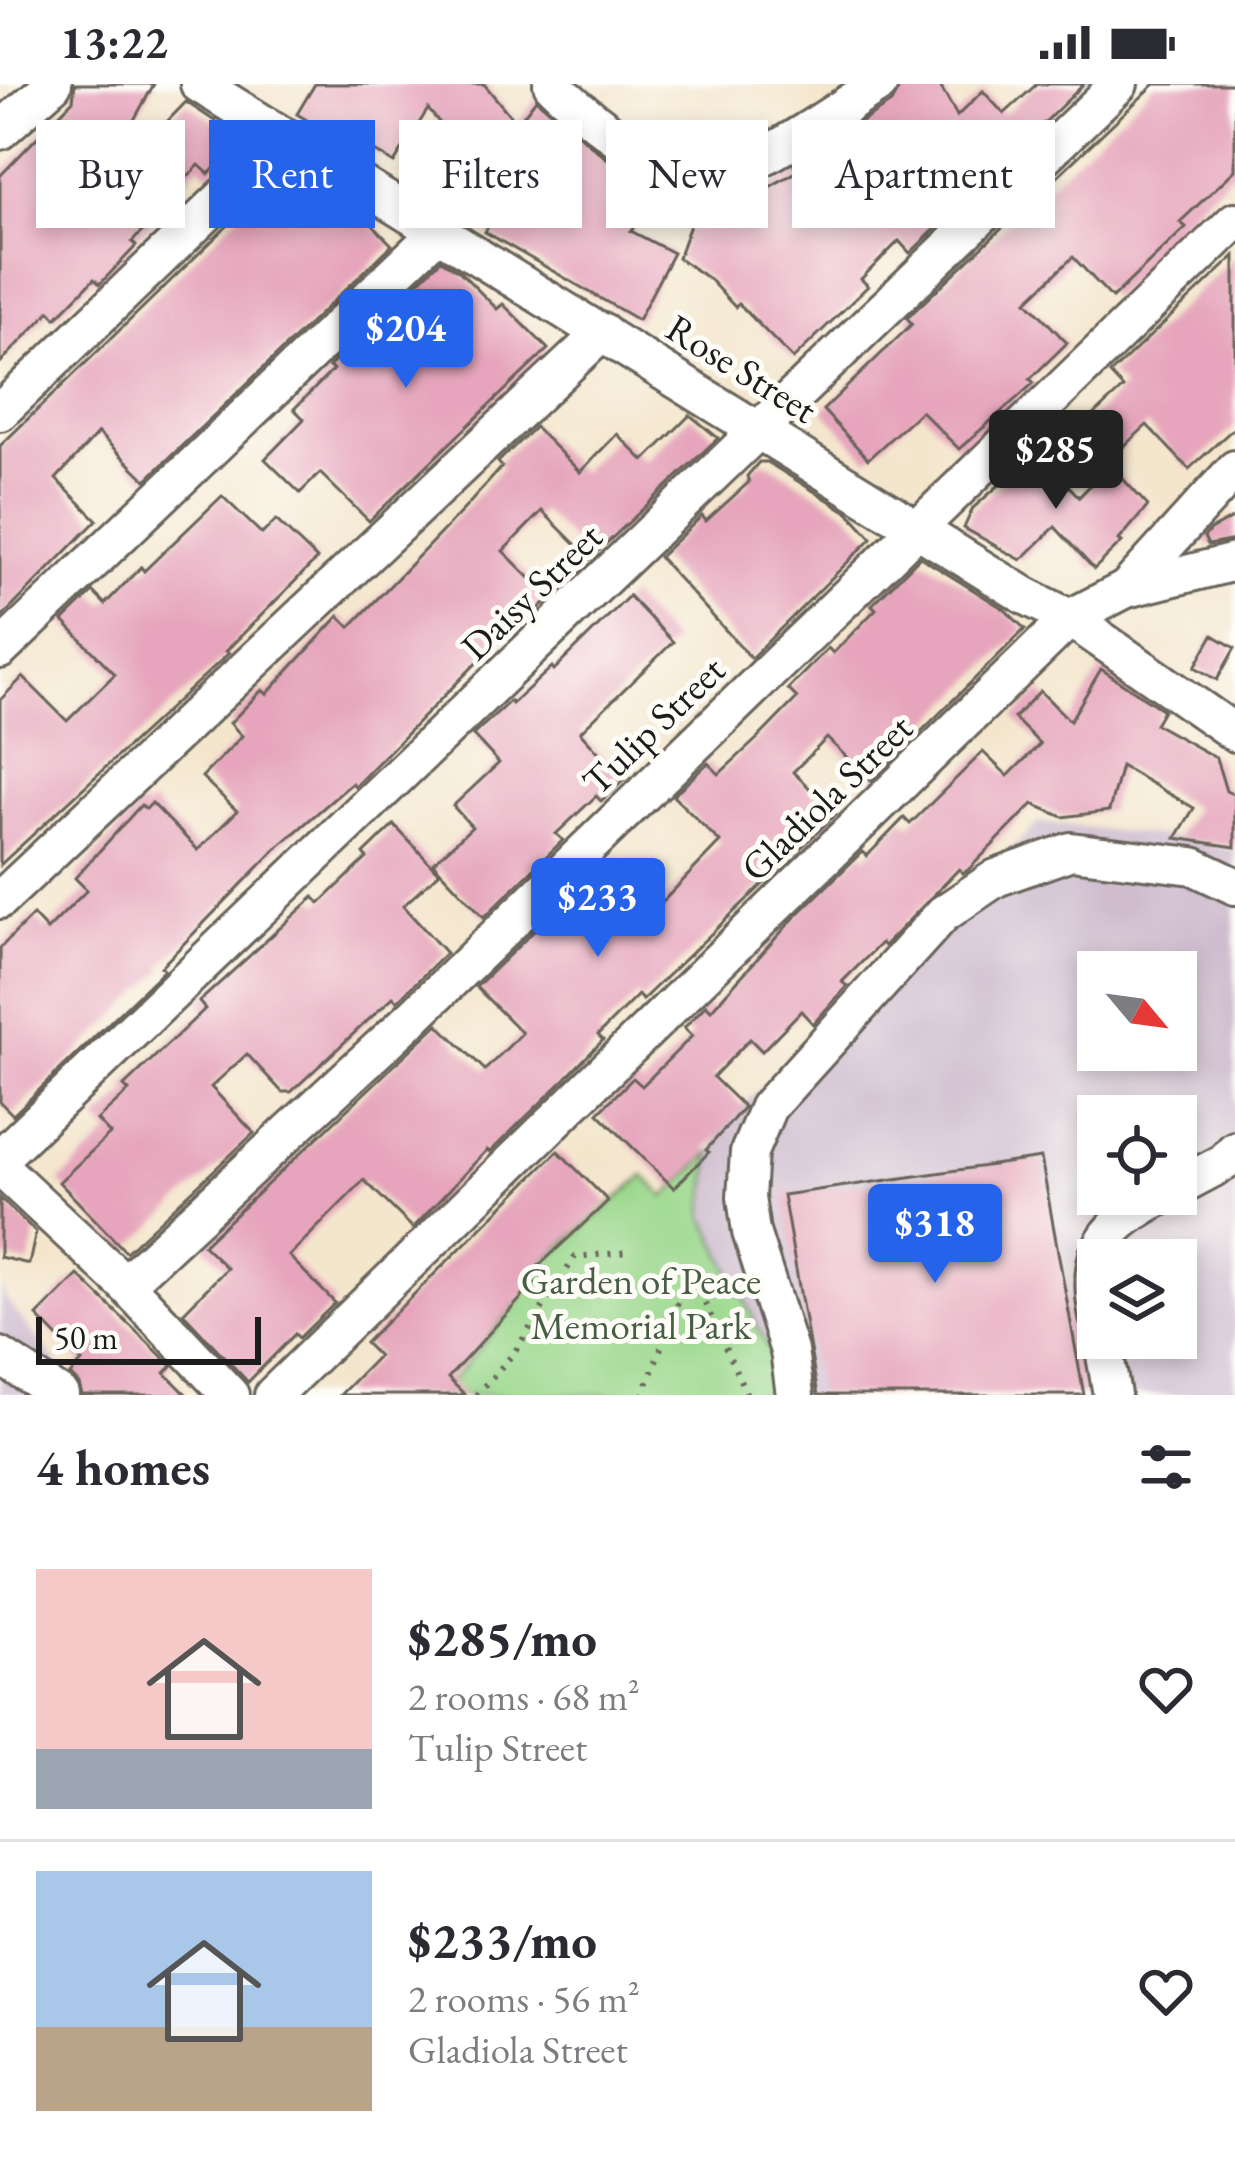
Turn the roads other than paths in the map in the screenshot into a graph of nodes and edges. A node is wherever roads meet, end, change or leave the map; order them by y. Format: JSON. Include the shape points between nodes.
{"nodes":[{"id":1,"x":52,"y":84,"type":"edge"},
{"id":2,"x":199,"y":84,"type":"edge"},
{"id":3,"x":879,"y":84,"type":"edge"},
{"id":4,"x":1119,"y":84,"type":"edge"},
{"id":5,"x":567,"y":88,"type":"edge"},
{"id":6,"x":258,"y":120,"type":"edge"},
{"id":7,"x":0,"y":131,"type":"edge"},
{"id":8,"x":375,"y":192,"type":"edge"},
{"id":9,"x":209,"y":211,"type":"edge"},
{"id":10,"x":1235,"y":221,"type":"edge"},
{"id":11,"x":440,"y":232,"type":"junction"},
{"id":12,"x":603,"y":332,"type":"junction"},
{"id":13,"x":0,"y":412,"type":"edge"},
{"id":14,"x":762,"y":429,"type":"junction"},
{"id":15,"x":1235,"y":469,"type":"edge"},
{"id":16,"x":920,"y":530,"type":"junction"},
{"id":17,"x":1235,"y":562,"type":"edge"},
{"id":18,"x":1126,"y":589,"type":"junction"},
{"id":19,"x":1070,"y":618,"type":"junction"},
{"id":20,"x":0,"y":650,"type":"edge"},
{"id":21,"x":1235,"y":733,"type":"edge"},
{"id":22,"x":1235,"y":886,"type":"edge"},
{"id":23,"x":0,"y":901,"type":"edge"},
{"id":24,"x":1235,"y":1150,"type":"edge"},
{"id":25,"x":0,"y":1162,"type":"edge"},
{"id":26,"x":1197,"y":1176,"type":"edge"},
{"id":27,"x":1127,"y":1215,"type":"edge"},
{"id":28,"x":1104,"y":1239,"type":"edge"},
{"id":29,"x":125,"y":1284,"type":"junction"},
{"id":30,"x":0,"y":1356,"type":"edge"},
{"id":31,"x":1106,"y":1359,"type":"edge"},
{"id":32,"x":60,"y":1395,"type":"edge"},
{"id":33,"x":229,"y":1395,"type":"edge"},
{"id":34,"x":273,"y":1395,"type":"edge"},
{"id":35,"x":795,"y":1395,"type":"edge"},
{"id":36,"x":1112,"y":1395,"type":"edge"}],
"edges":[{"from":1,"to":7,"type":"street"},
{"from":2,"to":6,"type":"street","name":"Rose Street"},
{"from":3,"to":5,"type":"street","via":[[739,170],[691,182],[665,171]]},
{"from":4,"to":14,"type":"street","name":"Daisy Street"},
{"from":8,"to":11,"type":"street","name":"Rose Street"},
{"from":9,"to":13,"type":"street"},
{"from":10,"to":16,"type":"street","name":"Tulip Street"},
{"from":11,"to":12,"type":"street","name":"Rose Street"},
{"from":11,"to":20,"type":"street"},
{"from":12,"to":14,"type":"street","name":"Rose Street"},
{"from":12,"to":23,"type":"street"},
{"from":14,"to":16,"type":"street","name":"Rose Street"},
{"from":14,"to":25,"type":"street","name":"Daisy Street"},
{"from":15,"to":18,"type":"street","name":"Gladiola Street"},
{"from":16,"to":19,"type":"street","name":"Rose Street"},
{"from":16,"to":29,"type":"street","name":"Tulip Street"},
{"from":17,"to":18,"type":"street"},
{"from":18,"to":19,"type":"street","name":"Gladiola Street"},
{"from":19,"to":21,"type":"street","name":"Rose Street"},
{"from":19,"to":34,"type":"street","name":"Gladiola Street"},
{"from":22,"to":35,"type":"street","via":[[1193,866],[1071,851],[996,878],[943,914],[768,1107],[749,1152],[746,1198]]},
{"from":24,"to":26,"type":"street"},
{"from":25,"to":29,"type":"street"},
{"from":27,"to":28,"type":"street"},
{"from":29,"to":33,"type":"street"},
{"from":30,"to":32,"type":"street"},
{"from":31,"to":36,"type":"street"}]}
